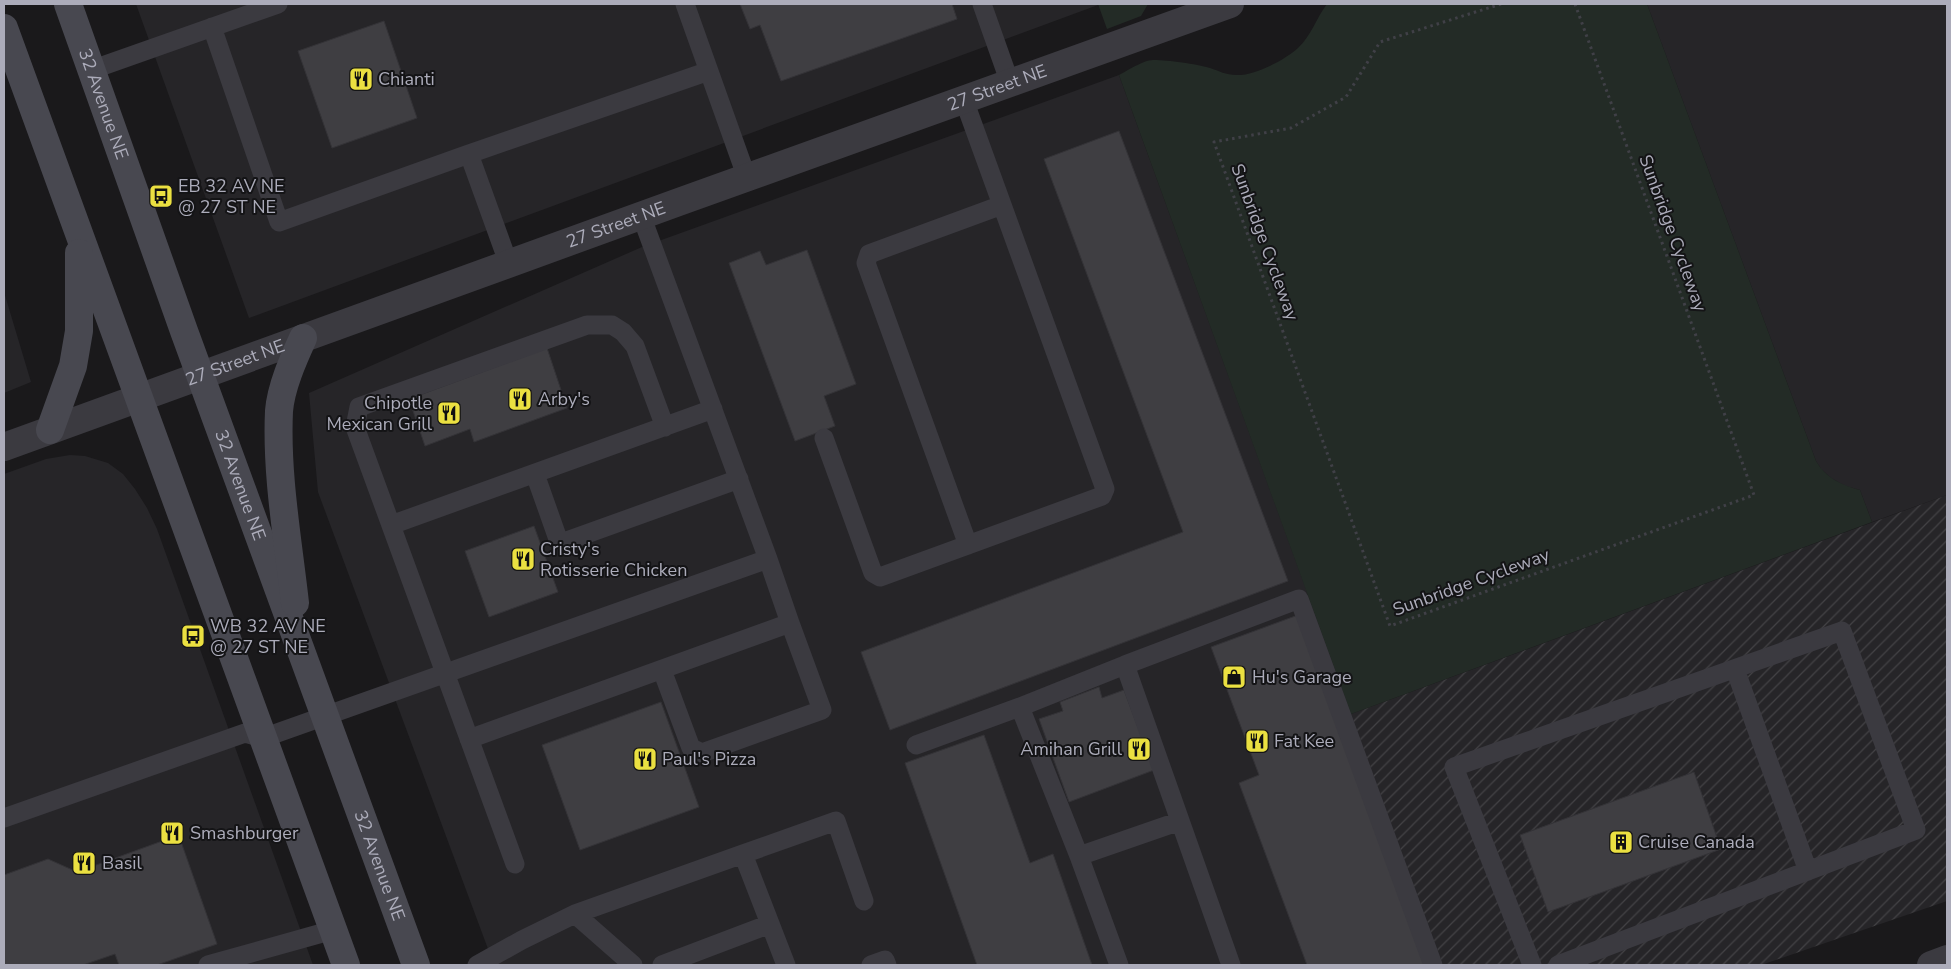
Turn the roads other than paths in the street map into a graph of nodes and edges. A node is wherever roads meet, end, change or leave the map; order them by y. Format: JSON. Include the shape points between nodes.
{"nodes":[{"id":1,"x":68,"y":4,"type":"edge"},
{"id":2,"x":278,"y":4,"type":"edge"},
{"id":3,"x":685,"y":4,"type":"edge"},
{"id":4,"x":982,"y":4,"type":"edge"},
{"id":5,"x":1230,"y":4,"type":"edge"},
{"id":6,"x":212,"y":27,"type":"junction"},
{"id":7,"x":4,"y":28,"type":"edge"},
{"id":8,"x":91,"y":70,"type":"junction"},
{"id":9,"x":709,"y":71,"type":"junction"},
{"id":10,"x":1010,"y":83,"type":"junction"},
{"id":11,"x":964,"y":100,"type":"junction"},
{"id":12,"x":469,"y":154,"type":"junction"},
{"id":13,"x":747,"y":178,"type":"junction"},
{"id":14,"x":1002,"y":205,"type":"junction"},
{"id":15,"x":641,"y":215,"type":"junction"},
{"id":16,"x":78,"y":234,"type":"junction"},
{"id":17,"x":508,"y":262,"type":"junction"},
{"id":18,"x":303,"y":338,"type":"junction"},
{"id":19,"x":200,"y":375,"type":"junction"},
{"id":20,"x":138,"y":398,"type":"junction"},
{"id":21,"x":713,"y":409,"type":"junction"},
{"id":22,"x":665,"y":427,"type":"junction"},
{"id":23,"x":50,"y":430,"type":"junction"},
{"id":24,"x":824,"y":438,"type":"dead end"},
{"id":25,"x":4,"y":447,"type":"edge"},
{"id":26,"x":535,"y":474,"type":"junction"},
{"id":27,"x":739,"y":479,"type":"junction"},
{"id":28,"x":391,"y":525,"type":"junction"},
{"id":29,"x":968,"y":545,"type":"junction"},
{"id":30,"x":768,"y":559,"type":"junction"},
{"id":31,"x":790,"y":623,"type":"junction"},
{"id":32,"x":299,"y":644,"type":"junction"},
{"id":33,"x":1125,"y":665,"type":"junction"},
{"id":34,"x":1735,"y":669,"type":"junction"},
{"id":35,"x":662,"y":670,"type":"junction"},
{"id":36,"x":445,"y":673,"type":"junction"},
{"id":37,"x":1020,"y":707,"type":"junction"},
{"id":38,"x":325,"y":716,"type":"junction"},
{"id":39,"x":263,"y":738,"type":"junction"},
{"id":40,"x":469,"y":739,"type":"junction"},
{"id":41,"x":916,"y":745,"type":"dead end"},
{"id":42,"x":4,"y":818,"type":"edge"},
{"id":43,"x":1180,"y":821,"type":"junction"},
{"id":44,"x":743,"y":854,"type":"junction"},
{"id":45,"x":1078,"y":856,"type":"junction"},
{"id":46,"x":514,"y":864,"type":"dead end"},
{"id":47,"x":1808,"y":871,"type":"junction"},
{"id":48,"x":864,"y":902,"type":"dead end"},
{"id":49,"x":575,"y":914,"type":"junction"},
{"id":50,"x":770,"y":924,"type":"junction"},
{"id":51,"x":333,"y":930,"type":"junction"},
{"id":52,"x":510,"y":957,"type":"edge"},
{"id":53,"x":1947,"y":959,"type":"edge"},
{"id":54,"x":208,"y":965,"type":"edge"},
{"id":55,"x":346,"y":965,"type":"edge"},
{"id":56,"x":416,"y":965,"type":"edge"},
{"id":57,"x":477,"y":965,"type":"edge"},
{"id":58,"x":633,"y":965,"type":"edge"},
{"id":59,"x":662,"y":965,"type":"edge"},
{"id":60,"x":786,"y":965,"type":"edge"},
{"id":61,"x":871,"y":965,"type":"edge"},
{"id":62,"x":886,"y":965,"type":"edge"},
{"id":63,"x":1119,"y":965,"type":"edge"},
{"id":64,"x":1231,"y":965,"type":"edge"},
{"id":65,"x":1433,"y":965,"type":"edge"},
{"id":66,"x":1532,"y":965,"type":"edge"},
{"id":67,"x":1558,"y":965,"type":"edge"},
{"id":68,"x":1930,"y":965,"type":"edge"}],
"edges":[{"from":1,"to":8,"type":"main road","name":"32 Avenue NE"},
{"from":2,"to":6,"type":"lane"},
{"from":3,"to":9,"type":"lane"},
{"from":4,"to":10,"type":"lane"},
{"from":5,"to":10,"type":"street","name":"27 Street NE"},
{"from":6,"to":8,"type":"lane"},
{"from":6,"to":12,"type":"lane","via":[[278,222]]},
{"from":7,"to":16,"type":"main road"},
{"from":8,"to":19,"type":"main road","name":"32 Avenue NE"},
{"from":9,"to":12,"type":"lane"},
{"from":9,"to":13,"type":"lane"},
{"from":10,"to":11,"type":"street","name":"27 Street NE"},
{"from":11,"to":13,"type":"street","name":"27 Street NE"},
{"from":11,"to":14,"type":"lane"},
{"from":12,"to":17,"type":"lane"},
{"from":13,"to":15,"type":"street","name":"27 Street NE"},
{"from":14,"to":29,"type":"lane","via":[[869,254],[866,263]]},
{"from":14,"to":29,"type":"lane","via":[[1105,489],[1102,496]]},
{"from":15,"to":17,"type":"street","name":"27 Street NE"},
{"from":15,"to":21,"type":"lane"},
{"from":16,"to":20,"type":"main road"},
{"from":16,"to":23,"type":"main road","via":[[79,331],[73,366]]},
{"from":17,"to":18,"type":"street","name":"27 Street NE"},
{"from":18,"to":19,"type":"street","name":"27 Street NE"},
{"from":18,"to":32,"type":"main road","via":[[290,366],[279,410],[281,474]]},
{"from":19,"to":20,"type":"street","name":"27 Street NE"},
{"from":19,"to":32,"type":"main road","name":"32 Avenue NE"},
{"from":20,"to":23,"type":"street","name":"27 Street NE"},
{"from":20,"to":39,"type":"main road"},
{"from":21,"to":22,"type":"lane"},
{"from":21,"to":27,"type":"lane"},
{"from":22,"to":26,"type":"lane"},
{"from":22,"to":28,"type":"lane","via":[[635,346],[624,332],[612,325],[587,325],[359,407],[354,427]]},
{"from":23,"to":25,"type":"street","name":"27 Street NE"},
{"from":24,"to":29,"type":"lane","via":[[873,573],[880,577]]},
{"from":26,"to":27,"type":"lane","via":[[558,539],[564,542]]},
{"from":26,"to":28,"type":"lane"},
{"from":27,"to":30,"type":"lane"},
{"from":28,"to":36,"type":"lane"},
{"from":30,"to":31,"type":"lane"},
{"from":30,"to":36,"type":"lane"},
{"from":31,"to":35,"type":"lane"},
{"from":31,"to":35,"type":"lane","via":[[822,710],[813,714],[702,753],[691,748]]},
{"from":32,"to":38,"type":"main road","name":"32 Avenue NE"},
{"from":33,"to":37,"type":"lane"},
{"from":33,"to":43,"type":"lane"},
{"from":33,"to":65,"type":"lane","via":[[1299,598]]},
{"from":34,"to":47,"type":"lane"},
{"from":34,"to":47,"type":"lane","via":[[1842,631],[1916,830]]},
{"from":34,"to":66,"type":"lane","via":[[1454,767]]},
{"from":35,"to":40,"type":"lane"},
{"from":36,"to":38,"type":"lane"},
{"from":36,"to":40,"type":"lane"},
{"from":37,"to":41,"type":"lane"},
{"from":37,"to":45,"type":"lane"},
{"from":38,"to":39,"type":"lane"},
{"from":38,"to":56,"type":"main road","name":"32 Avenue NE"},
{"from":39,"to":42,"type":"lane","via":[[245,733]]},
{"from":39,"to":51,"type":"main road"},
{"from":40,"to":46,"type":"lane"},
{"from":43,"to":45,"type":"lane"},
{"from":43,"to":64,"type":"lane"},
{"from":44,"to":48,"type":"lane","via":[[836,820]]},
{"from":44,"to":49,"type":"lane"},
{"from":44,"to":50,"type":"lane"},
{"from":45,"to":63,"type":"lane"},
{"from":47,"to":67,"type":"lane"},
{"from":49,"to":52,"type":"lane","via":[[522,940]]},
{"from":49,"to":58,"type":"lane"},
{"from":50,"to":59,"type":"lane"},
{"from":50,"to":60,"type":"lane"},
{"from":51,"to":54,"type":"lane"},
{"from":51,"to":55,"type":"main road"},
{"from":52,"to":57,"type":"lane"},
{"from":53,"to":68,"type":"street"},
{"from":61,"to":62,"type":"lane","via":[[885,960]]}]}
